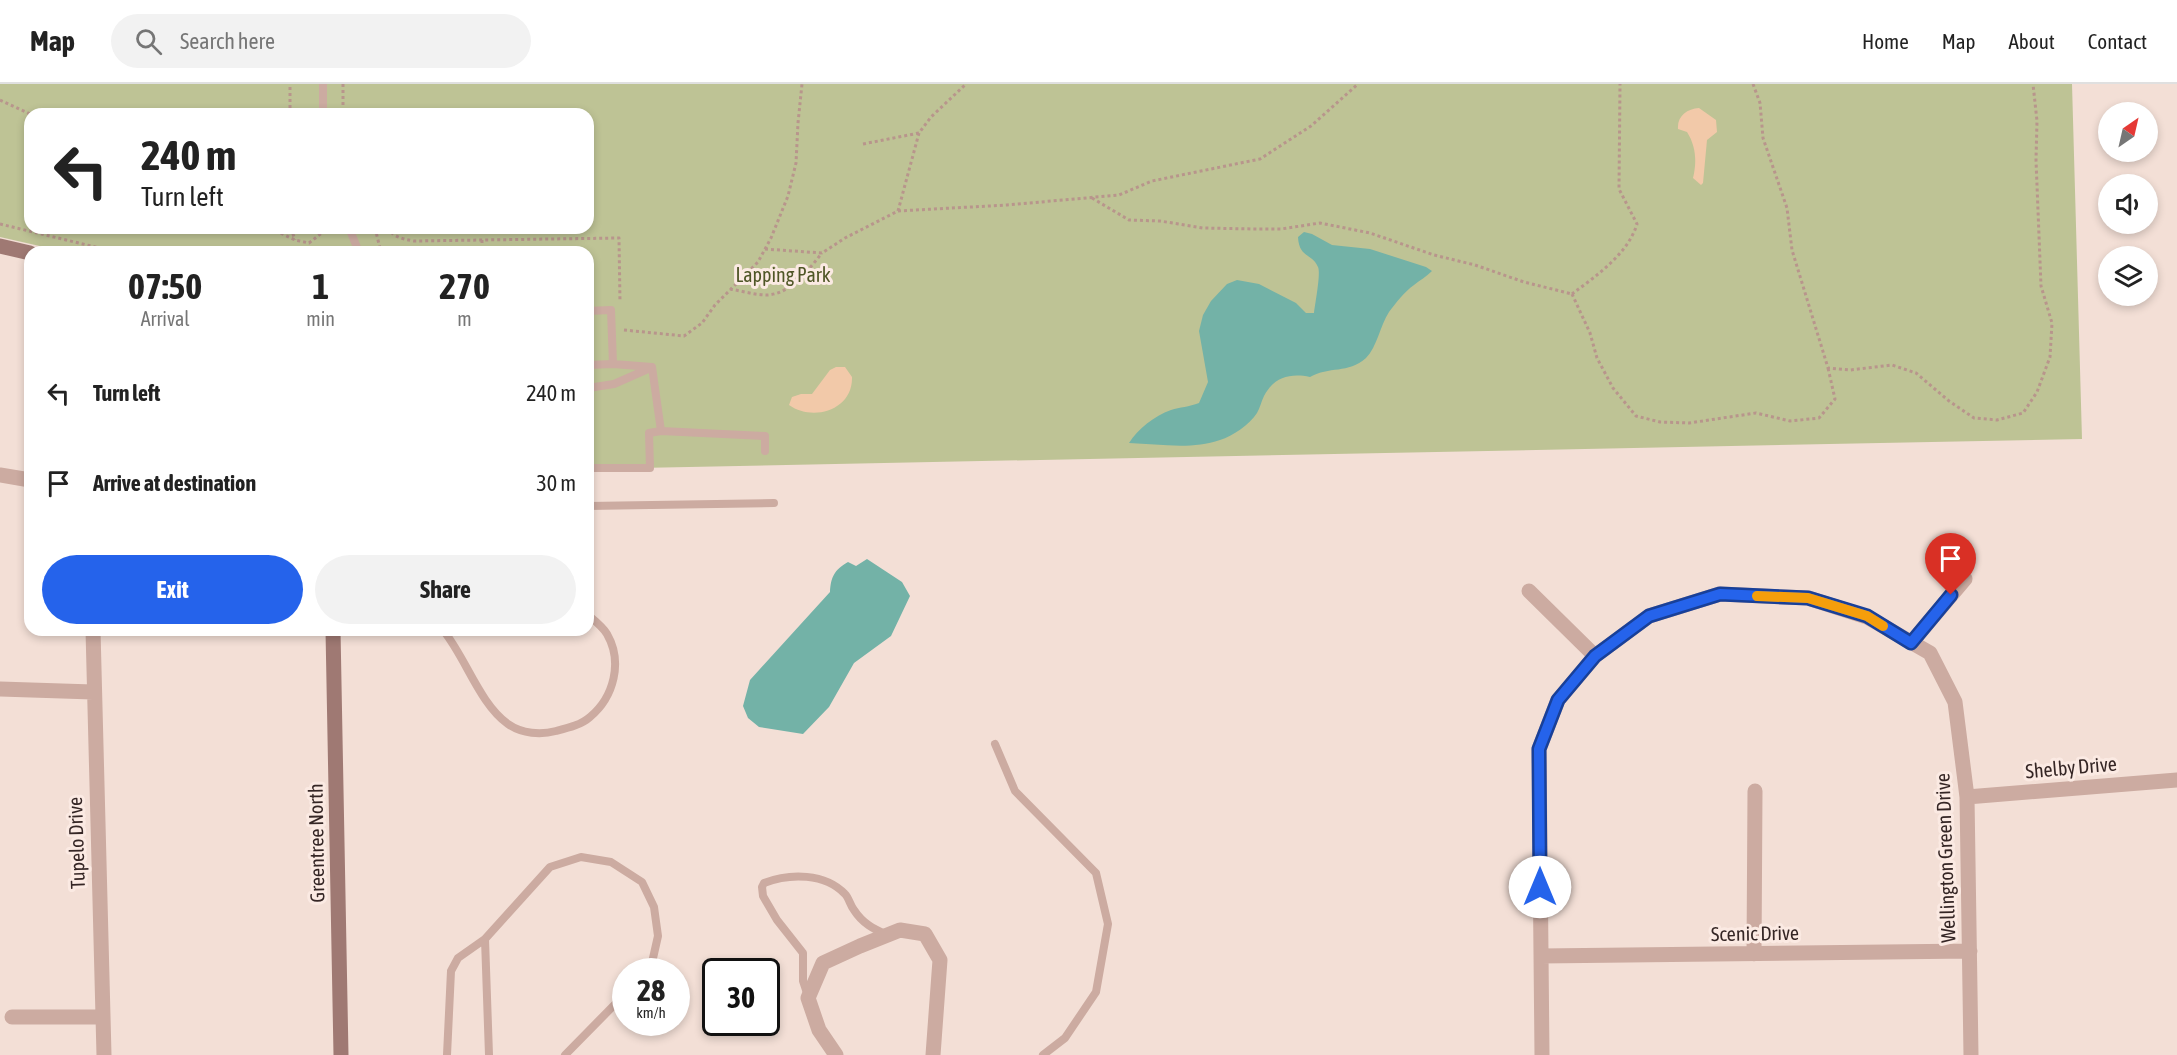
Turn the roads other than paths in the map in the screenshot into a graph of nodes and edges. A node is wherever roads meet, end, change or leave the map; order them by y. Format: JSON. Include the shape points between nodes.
{"nodes":[{"id":1,"x":323,"y":84,"type":"edge"},
{"id":2,"x":323,"y":108,"type":"edge"},
{"id":3,"x":0,"y":246,"type":"edge"},
{"id":4,"x":24,"y":252,"type":"edge"},
{"id":5,"x":594,"y":311,"type":"edge"},
{"id":6,"x":613,"y":364,"type":"junction"},
{"id":7,"x":594,"y":365,"type":"edge"},
{"id":8,"x":652,"y":367,"type":"junction"},
{"id":9,"x":594,"y":387,"type":"edge"},
{"id":10,"x":661,"y":431,"type":"junction"},
{"id":11,"x":765,"y":451,"type":"dead end"},
{"id":12,"x":594,"y":468,"type":"edge"},
{"id":13,"x":0,"y":474,"type":"edge"},
{"id":14,"x":24,"y":479,"type":"edge"},
{"id":15,"x":774,"y":503,"type":"dead end"},
{"id":16,"x":594,"y":506,"type":"edge"},
{"id":17,"x":1965,"y":579,"type":"dead end"},
{"id":18,"x":1529,"y":591,"type":"dead end"},
{"id":19,"x":594,"y":621,"type":"edge"},
{"id":20,"x":93,"y":636,"type":"edge"},
{"id":21,"x":333,"y":636,"type":"edge"},
{"id":22,"x":448,"y":636,"type":"edge"},
{"id":23,"x":1911,"y":643,"type":"junction"},
{"id":24,"x":1595,"y":656,"type":"junction"},
{"id":25,"x":0,"y":689,"type":"edge"},
{"id":26,"x":93,"y":692,"type":"junction"},
{"id":27,"x":994,"y":744,"type":"dead end"},
{"id":28,"x":2177,"y":780,"type":"edge"},
{"id":29,"x":1755,"y":791,"type":"dead end"},
{"id":30,"x":1967,"y":797,"type":"junction"},
{"id":31,"x":888,"y":935,"type":"junction"},
{"id":32,"x":485,"y":939,"type":"junction"},
{"id":33,"x":1970,"y":951,"type":"junction"},
{"id":34,"x":1754,"y":954,"type":"junction"},
{"id":35,"x":1541,"y":956,"type":"junction"},
{"id":36,"x":653,"y":958,"type":"edge"},
{"id":37,"x":808,"y":998,"type":"junction"},
{"id":38,"x":612,"y":1007,"type":"edge"},
{"id":39,"x":12,"y":1017,"type":"dead end"},
{"id":40,"x":102,"y":1017,"type":"junction"},
{"id":41,"x":104,"y":1055,"type":"edge"},
{"id":42,"x":341,"y":1055,"type":"edge"},
{"id":43,"x":447,"y":1055,"type":"edge"},
{"id":44,"x":489,"y":1055,"type":"edge"},
{"id":45,"x":565,"y":1055,"type":"edge"},
{"id":46,"x":836,"y":1055,"type":"edge"},
{"id":47,"x":933,"y":1055,"type":"edge"},
{"id":48,"x":1043,"y":1055,"type":"edge"},
{"id":49,"x":1542,"y":1055,"type":"edge"},
{"id":50,"x":1971,"y":1055,"type":"edge"}],
"edges":[{"from":1,"to":2,"type":"lane"},
{"from":3,"to":4,"type":"main road"},
{"from":5,"to":6,"type":"lane","via":[[610,310]]},
{"from":6,"to":7,"type":"lane"},
{"from":6,"to":8,"type":"lane"},
{"from":8,"to":9,"type":"lane","via":[[614,384]]},
{"from":8,"to":10,"type":"lane"},
{"from":10,"to":11,"type":"lane","via":[[765,436]]},
{"from":10,"to":12,"type":"lane","via":[[649,433],[650,468]]},
{"from":13,"to":14,"type":"street"},
{"from":15,"to":16,"type":"lane"},
{"from":17,"to":23,"type":"street"},
{"from":18,"to":24,"type":"street"},
{"from":19,"to":22,"type":"lane","via":[[606,633],[614,651],[611,689],[589,718],[548,733],[530,733],[508,724],[489,703]]},
{"from":20,"to":26,"type":"street","name":"Tupelo Drive"},
{"from":21,"to":42,"type":"main road","name":"Greentree North"},
{"from":23,"to":24,"type":"street","name":"Wellington Green Drive","via":[[1867,616],[1808,598],[1720,594],[1649,616]]},
{"from":23,"to":30,"type":"street","name":"Wellington Green Drive","via":[[1930,653],[1955,702]]},
{"from":24,"to":35,"type":"street","name":"Wellington Green Drive","via":[[1558,700],[1539,749]]},
{"from":25,"to":26,"type":"street"},
{"from":26,"to":40,"type":"street","name":"Tupelo Drive"},
{"from":27,"to":48,"type":"lane","via":[[1015,791],[1096,873],[1108,924],[1096,992],[1065,1038]]},
{"from":28,"to":30,"type":"street","name":"Shelby Drive"},
{"from":29,"to":34,"type":"street"},
{"from":30,"to":33,"type":"street","name":"Wellington Green Drive"},
{"from":31,"to":37,"type":"street","via":[[823,963]]},
{"from":31,"to":37,"type":"lane","via":[[867,925],[853,910],[846,894],[827,882],[798,877],[764,883],[767,904],[803,953],[803,981]]},
{"from":31,"to":47,"type":"street","via":[[900,930],[926,934],[940,960]]},
{"from":32,"to":36,"type":"lane","via":[[550,867],[581,857],[611,862],[642,882],[654,907],[658,936]]},
{"from":32,"to":43,"type":"lane","via":[[458,958],[451,971]]},
{"from":32,"to":44,"type":"lane"},
{"from":33,"to":34,"type":"street","name":"Scenic Drive"},
{"from":33,"to":50,"type":"street","name":"Wellington Green Drive"},
{"from":34,"to":35,"type":"street","name":"Scenic Drive"},
{"from":35,"to":49,"type":"street","name":"Wellington Green Drive"},
{"from":37,"to":46,"type":"street","via":[[819,1030]]},
{"from":38,"to":45,"type":"lane"},
{"from":39,"to":40,"type":"street"},
{"from":40,"to":41,"type":"street","name":"Tupelo Drive"}]}
